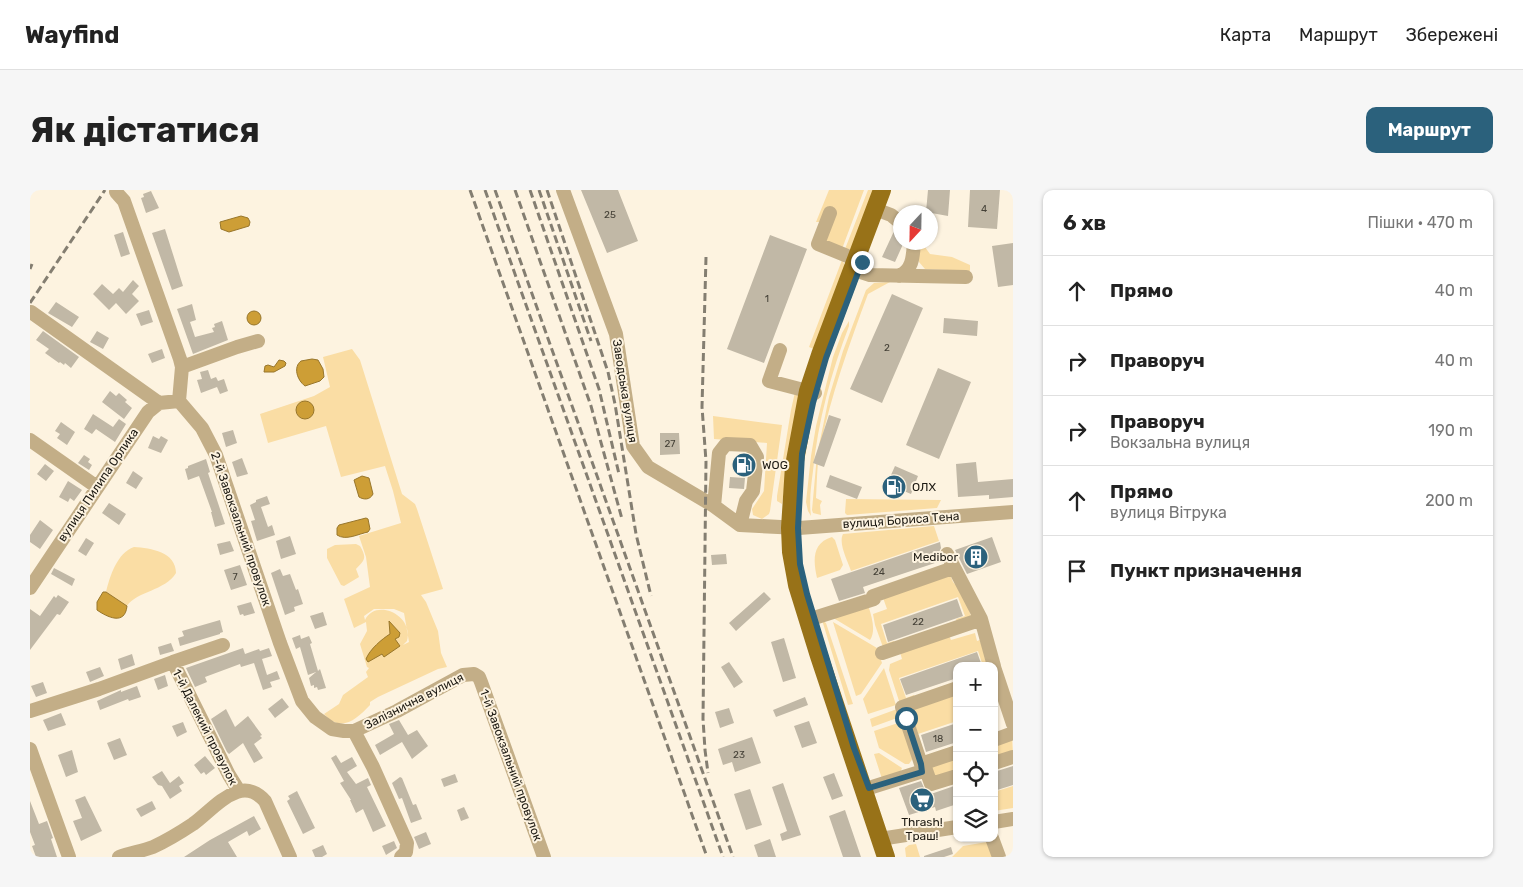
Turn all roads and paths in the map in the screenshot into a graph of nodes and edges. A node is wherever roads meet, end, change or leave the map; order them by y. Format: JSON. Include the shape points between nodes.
{"nodes":[{"id":1,"x":563,"y":190,"type":"edge"},
{"id":2,"x":882,"y":190,"type":"edge"},
{"id":3,"x":890,"y":190,"type":"edge"},
{"id":4,"x":116,"y":192,"type":"dead end"},
{"id":5,"x":878,"y":210,"type":"junction"},
{"id":6,"x":830,"y":213,"type":"dead end"},
{"id":7,"x":893,"y":217,"type":"edge"},
{"id":8,"x":913,"y":250,"type":"edge"},
{"id":9,"x":857,"y":265,"type":"junction"},
{"id":10,"x":899,"y":276,"type":"junction"},
{"id":11,"x":966,"y":277,"type":"dead end"},
{"id":12,"x":31,"y":312,"type":"edge"},
{"id":13,"x":258,"y":341,"type":"dead end"},
{"id":14,"x":780,"y":350,"type":"dead end"},
{"id":15,"x":182,"y":367,"type":"junction"},
{"id":16,"x":812,"y":392,"type":"junction"},
{"id":17,"x":179,"y":401,"type":"junction"},
{"id":18,"x":159,"y":403,"type":"junction"},
{"id":19,"x":30,"y":440,"type":"edge"},
{"id":20,"x":97,"y":487,"type":"junction"},
{"id":21,"x":714,"y":506,"type":"junction"},
{"id":22,"x":1013,"y":512,"type":"edge"},
{"id":23,"x":740,"y":526,"type":"junction"},
{"id":24,"x":794,"y":528,"type":"junction"},
{"id":25,"x":947,"y":554,"type":"dead end"},
{"id":26,"x":953,"y":568,"type":"junction"},
{"id":27,"x":30,"y":588,"type":"edge"},
{"id":28,"x":814,"y":618,"type":"junction"},
{"id":29,"x":976,"y":621,"type":"dead end"},
{"id":30,"x":223,"y":645,"type":"dead end"},
{"id":31,"x":882,"y":653,"type":"dead end"},
{"id":32,"x":172,"y":662,"type":"junction"},
{"id":33,"x":993,"y":662,"type":"edge"},
{"id":34,"x":474,"y":674,"type":"joint"},
{"id":35,"x":998,"y":680,"type":"edge"},
{"id":36,"x":953,"y":689,"type":"edge"},
{"id":37,"x":30,"y":711,"type":"edge"},
{"id":38,"x":1013,"y":724,"type":"edge"},
{"id":39,"x":354,"y":731,"type":"junction"},
{"id":40,"x":1013,"y":733,"type":"edge"},
{"id":41,"x":998,"y":739,"type":"edge"},
{"id":42,"x":30,"y":748,"type":"edge"},
{"id":43,"x":953,"y":754,"type":"edge"},
{"id":44,"x":1013,"y":757,"type":"edge"},
{"id":45,"x":998,"y":762,"type":"edge"},
{"id":46,"x":921,"y":768,"type":"junction"},
{"id":47,"x":953,"y":777,"type":"edge"},
{"id":48,"x":869,"y":788,"type":"junction"},
{"id":49,"x":238,"y":791,"type":"junction"},
{"id":50,"x":1013,"y":819,"type":"edge"},
{"id":51,"x":998,"y":821,"type":"edge"},
{"id":52,"x":953,"y":828,"type":"edge"},
{"id":53,"x":883,"y":838,"type":"junction"},
{"id":54,"x":993,"y":842,"type":"edge"},
{"id":55,"x":153,"y":852,"type":"edge"},
{"id":56,"x":69,"y":857,"type":"edge"},
{"id":57,"x":119,"y":857,"type":"edge"},
{"id":58,"x":290,"y":857,"type":"edge"},
{"id":59,"x":401,"y":857,"type":"edge"},
{"id":60,"x":544,"y":857,"type":"edge"},
{"id":61,"x":886,"y":857,"type":"edge"},
{"id":62,"x":893,"y":857,"type":"edge"},
{"id":63,"x":999,"y":857,"type":"edge"}],
"edges":[{"from":1,"to":21,"type":"street","name":"Заводська вулиця","via":[[616,334],[633,446],[648,468]]},
{"from":2,"to":5,"type":"main road"},
{"from":3,"to":5,"type":"main road"},
{"from":4,"to":15,"type":"street","via":[[124,200]]},
{"from":5,"to":7,"type":"street"},
{"from":5,"to":9,"type":"main road"},
{"from":6,"to":9,"type":"street","via":[[818,244]]},
{"from":8,"to":10,"type":"street","via":[[908,270]]},
{"from":9,"to":10,"type":"street","via":[[870,275]]},
{"from":9,"to":16,"type":"main road"},
{"from":10,"to":11,"type":"street"},
{"from":12,"to":18,"type":"street"},
{"from":13,"to":15,"type":"street"},
{"from":14,"to":16,"type":"street","via":[[769,381]]},
{"from":15,"to":17,"type":"street"},
{"from":16,"to":24,"type":"main road","via":[[795,453]]},
{"from":17,"to":18,"type":"street"},
{"from":17,"to":39,"type":"street","name":"2-й Завокзальний провулок","via":[[202,428],[216,454],[302,701],[323,724],[332,729]]},
{"from":18,"to":20,"type":"street","name":"вулиця Пилипа Орлика","via":[[148,412]]},
{"from":19,"to":20,"type":"street"},
{"from":20,"to":27,"type":"street","name":"вулиця Пилипа Орлика"},
{"from":21,"to":23,"type":"street","name":"Заводська вулиця"},
{"from":21,"to":23,"type":"street","via":[[719,454],[726,444],[750,445],[758,457],[753,491],[746,501]]},
{"from":22,"to":24,"type":"street","name":"вулиця Бориса Тена"},
{"from":23,"to":24,"type":"street"},
{"from":24,"to":28,"type":"main road"},
{"from":24,"to":53,"type":"main road","via":[[791,552],[797,585]]},
{"from":25,"to":26,"type":"street"},
{"from":26,"to":28,"type":"street","via":[[873,596],[874,600]]},
{"from":26,"to":33,"type":"street","via":[[981,618]]},
{"from":28,"to":48,"type":"main road"},
{"from":29,"to":31,"type":"street"},
{"from":30,"to":32,"type":"street","name":"1-й Далекий провулок"},
{"from":32,"to":37,"type":"street","name":"1-й Далекий провулок"},
{"from":32,"to":49,"type":"street","name":"1-й Далекий провулок"},
{"from":34,"to":39,"type":"street","name":"Залізнична вулиця","via":[[463,675]]},
{"from":34,"to":60,"type":"street","name":"1-й Завокзальний провулок","via":[[481,682]]},
{"from":35,"to":38,"type":"street"},
{"from":36,"to":46,"type":"street","via":[[902,707]]},
{"from":39,"to":59,"type":"street","via":[[407,843],[406,852]]},
{"from":40,"to":41,"type":"street"},
{"from":42,"to":56,"type":"street"},
{"from":43,"to":46,"type":"street"},
{"from":44,"to":45,"type":"street"},
{"from":46,"to":47,"type":"street","via":[[926,770],[931,784]]},
{"from":46,"to":48,"type":"street"},
{"from":48,"to":53,"type":"main road"},
{"from":49,"to":55,"type":"street"},
{"from":49,"to":58,"type":"street","via":[[253,792],[265,801]]},
{"from":50,"to":51,"type":"street"},
{"from":52,"to":53,"type":"street"},
{"from":53,"to":61,"type":"main road"},
{"from":53,"to":62,"type":"main road"},
{"from":54,"to":63,"type":"street"},
{"from":55,"to":57,"type":"street"}]}
